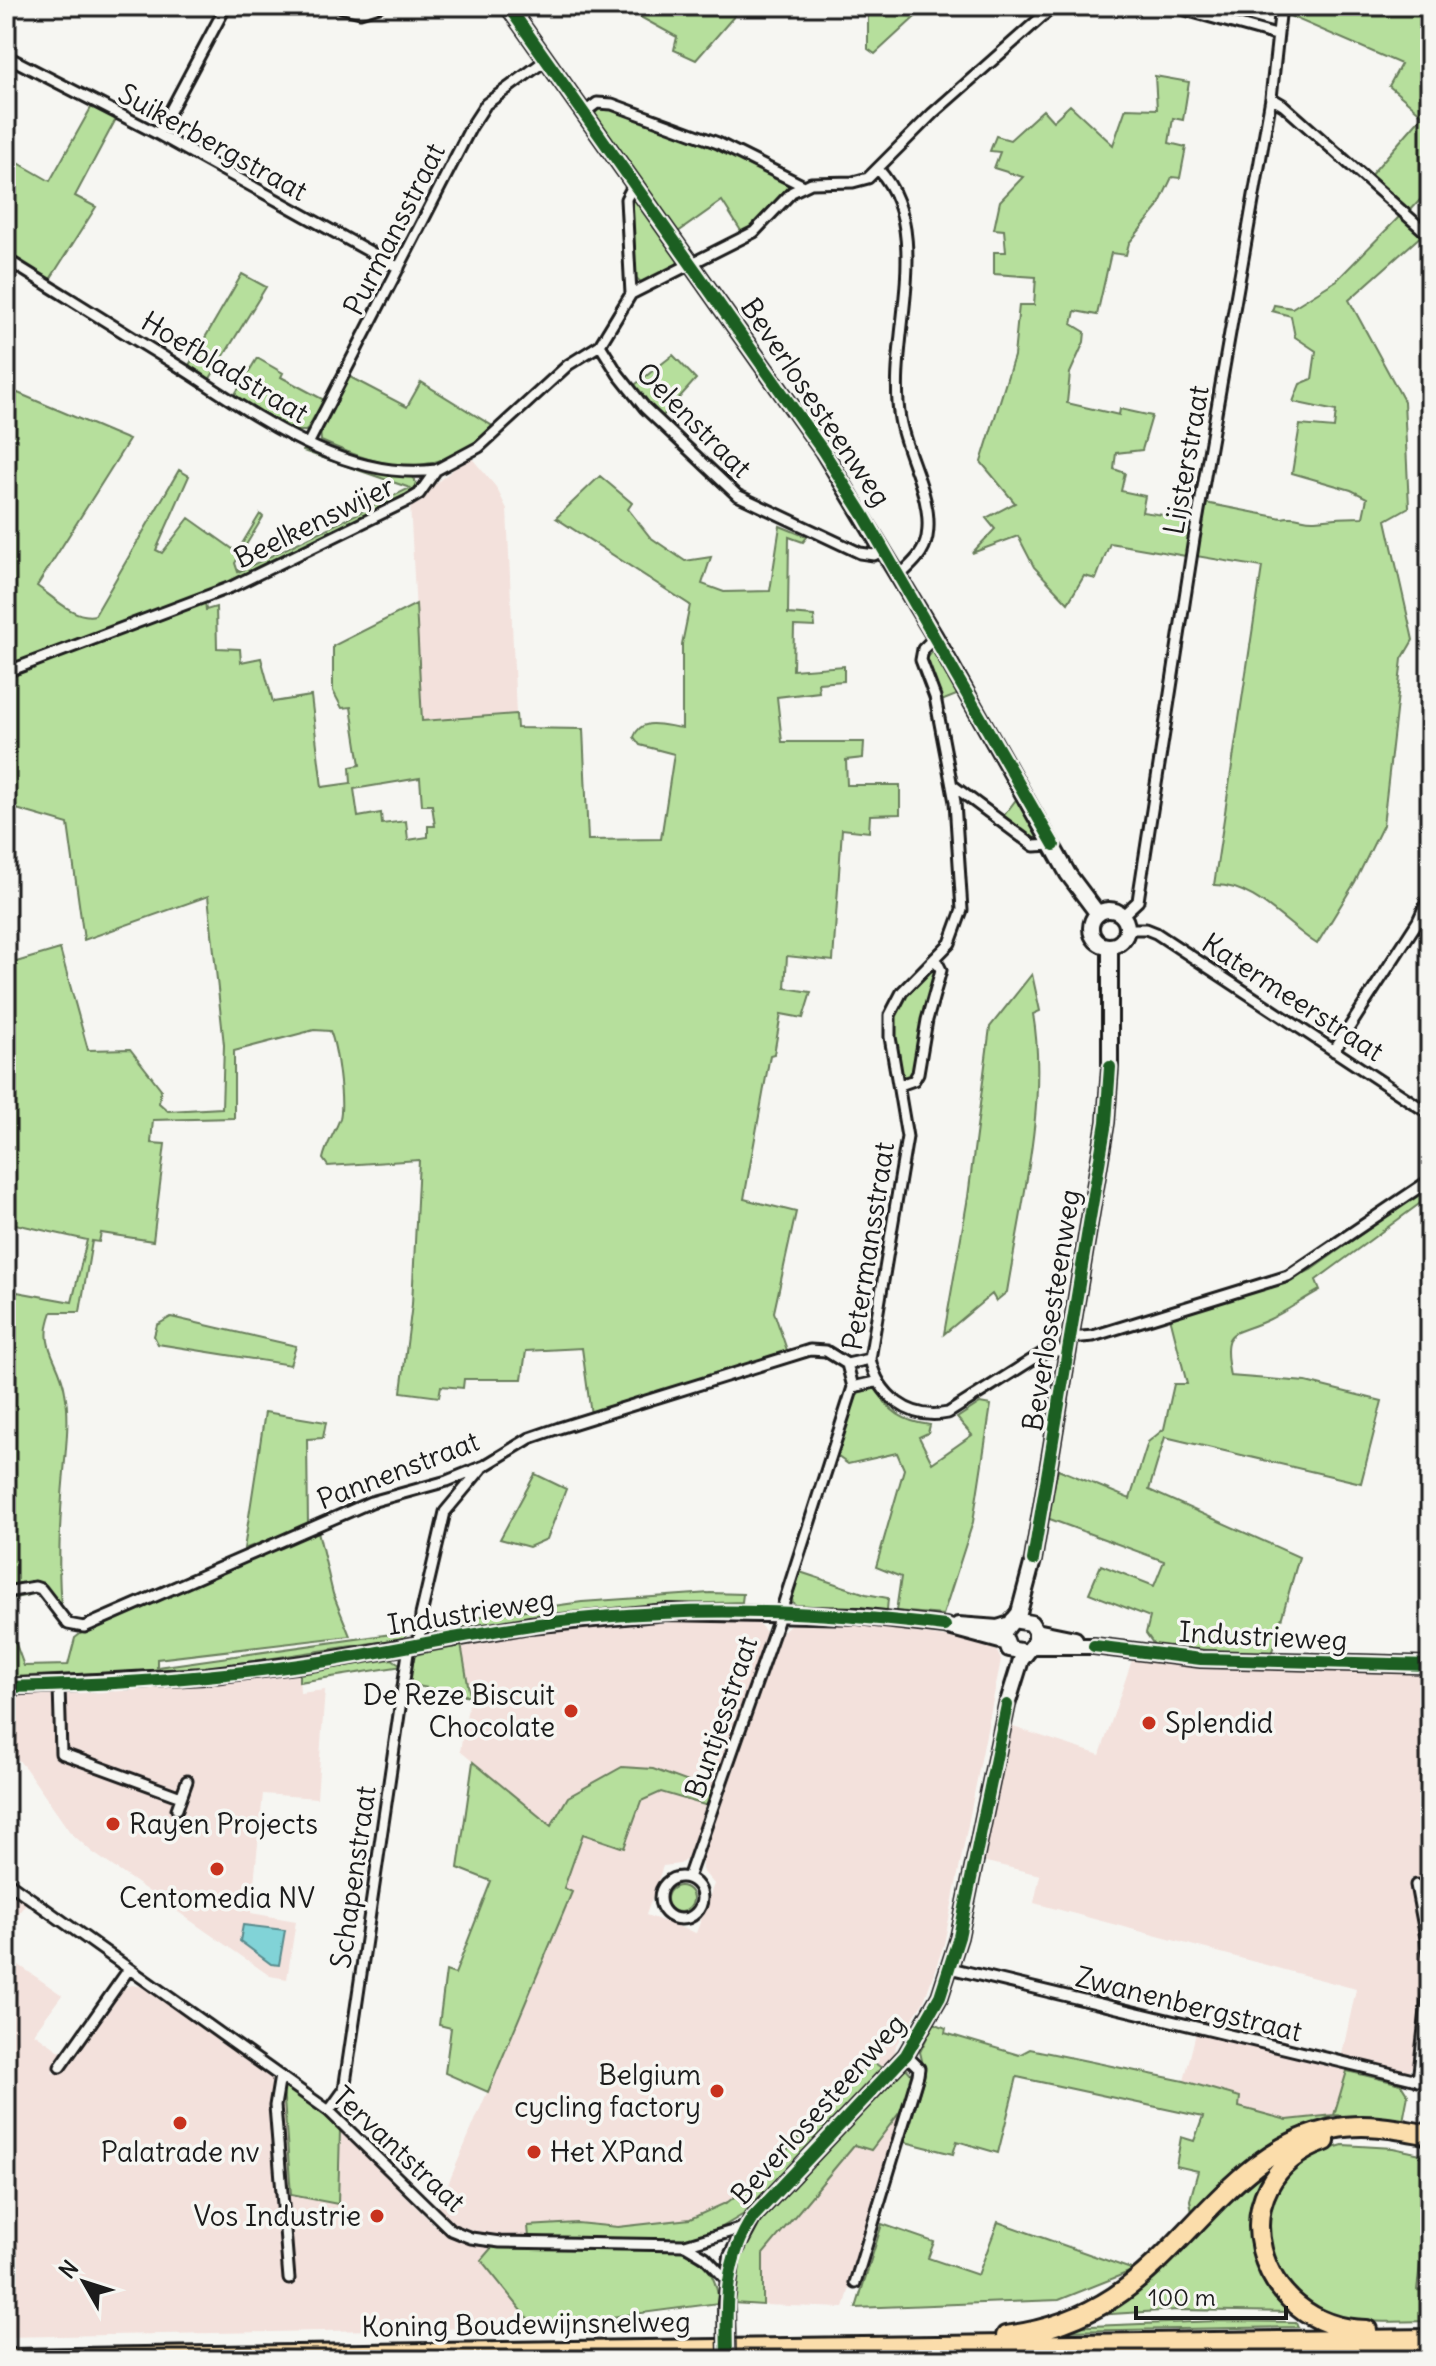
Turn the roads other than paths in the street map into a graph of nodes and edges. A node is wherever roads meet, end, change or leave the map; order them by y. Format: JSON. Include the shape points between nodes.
{"nodes":[{"id":1,"x":226,"y":6,"type":"edge"},
{"id":2,"x":336,"y":6,"type":"edge"},
{"id":3,"x":379,"y":6,"type":"edge"},
{"id":4,"x":508,"y":6,"type":"edge"},
{"id":5,"x":1054,"y":6,"type":"edge"},
{"id":6,"x":1171,"y":6,"type":"edge"},
{"id":7,"x":1281,"y":6,"type":"edge"},
{"id":8,"x":1276,"y":35,"type":"junction"},
{"id":9,"x":6,"y":56,"type":"edge"},
{"id":10,"x":546,"y":60,"type":"junction"},
{"id":11,"x":1271,"y":98,"type":"junction"},
{"id":12,"x":585,"y":112,"type":"junction"},
{"id":13,"x":158,"y":134,"type":"junction"},
{"id":14,"x":879,"y":170,"type":"junction"},
{"id":15,"x":634,"y":184,"type":"junction"},
{"id":16,"x":802,"y":185,"type":"junction"},
{"id":17,"x":1430,"y":236,"type":"edge"},
{"id":18,"x":6,"y":259,"type":"edge"},
{"id":19,"x":691,"y":263,"type":"junction"},
{"id":20,"x":399,"y":268,"type":"junction"},
{"id":21,"x":631,"y":294,"type":"junction"},
{"id":22,"x":600,"y":345,"type":"junction"},
{"id":23,"x":309,"y":442,"type":"junction"},
{"id":24,"x":436,"y":470,"type":"junction"},
{"id":25,"x":884,"y":550,"type":"junction"},
{"id":26,"x":899,"y":576,"type":"junction"},
{"id":27,"x":935,"y":637,"type":"junction"},
{"id":28,"x":6,"y":672,"type":"edge"},
{"id":29,"x":952,"y":785,"type":"junction"},
{"id":30,"x":1054,"y":845,"type":"junction"},
{"id":31,"x":1430,"y":895,"type":"edge"},
{"id":32,"x":1098,"y":914,"type":"junction"},
{"id":33,"x":1125,"y":922,"type":"junction"},
{"id":34,"x":1110,"y":946,"type":"junction"},
{"id":35,"x":935,"y":958,"type":"junction"},
{"id":36,"x":1334,"y":1051,"type":"junction"},
{"id":37,"x":900,"y":1085,"type":"junction"},
{"id":38,"x":1430,"y":1114,"type":"edge"},
{"id":39,"x":1430,"y":1180,"type":"edge"},
{"id":40,"x":1070,"y":1344,"type":"junction"},
{"id":41,"x":870,"y":1359,"type":"junction"},
{"id":42,"x":847,"y":1364,"type":"junction"},
{"id":43,"x":875,"y":1382,"type":"junction"},
{"id":44,"x":853,"y":1387,"type":"junction"},
{"id":45,"x":484,"y":1466,"type":"junction"},
{"id":46,"x":1033,"y":1560,"type":"junction"},
{"id":47,"x":6,"y":1592,"type":"edge"},
{"id":48,"x":781,"y":1612,"type":"junction"},
{"id":49,"x":1010,"y":1623,"type":"junction"},
{"id":50,"x":945,"y":1626,"type":"junction"},
{"id":51,"x":1034,"y":1627,"type":"junction"},
{"id":52,"x":414,"y":1645,"type":"junction"},
{"id":53,"x":1007,"y":1646,"type":"junction"},
{"id":54,"x":1094,"y":1646,"type":"junction"},
{"id":55,"x":1030,"y":1649,"type":"junction"},
{"id":56,"x":1430,"y":1665,"type":"edge"},
{"id":57,"x":59,"y":1686,"type":"junction"},
{"id":58,"x":6,"y":1687,"type":"edge"},
{"id":59,"x":1007,"y":1705,"type":"junction"},
{"id":60,"x":187,"y":1781,"type":"dead end"},
{"id":61,"x":181,"y":1797,"type":"junction"},
{"id":62,"x":177,"y":1809,"type":"dead end"},
{"id":63,"x":688,"y":1878,"type":"junction"},
{"id":64,"x":6,"y":1881,"type":"edge"},
{"id":65,"x":1416,"y":1885,"type":"dead end"},
{"id":66,"x":1430,"y":1959,"type":"edge"},
{"id":67,"x":950,"y":1968,"type":"junction"},
{"id":68,"x":129,"y":1969,"type":"junction"},
{"id":69,"x":1430,"y":1975,"type":"edge"},
{"id":70,"x":906,"y":2055,"type":"junction"},
{"id":71,"x":60,"y":2067,"type":"dead end"},
{"id":72,"x":280,"y":2076,"type":"junction"},
{"id":73,"x":1418,"y":2081,"type":"junction"},
{"id":74,"x":1430,"y":2083,"type":"edge"},
{"id":75,"x":329,"y":2111,"type":"junction"},
{"id":76,"x":1430,"y":2135,"type":"edge"},
{"id":77,"x":1430,"y":2147,"type":"edge"},
{"id":78,"x":746,"y":2227,"type":"junction"},
{"id":79,"x":685,"y":2245,"type":"junction"},
{"id":80,"x":289,"y":2279,"type":"dead end"},
{"id":81,"x":727,"y":2280,"type":"junction"},
{"id":82,"x":855,"y":2283,"type":"dead end"},
{"id":83,"x":1430,"y":2331,"type":"edge"},
{"id":84,"x":1430,"y":2339,"type":"edge"},
{"id":85,"x":978,"y":2345,"type":"junction"},
{"id":86,"x":1430,"y":2354,"type":"edge"},
{"id":87,"x":6,"y":2359,"type":"edge"},
{"id":88,"x":727,"y":2360,"type":"edge"},
{"id":89,"x":1071,"y":2360,"type":"edge"}],
"edges":[{"from":1,"to":13,"type":"street"},
{"from":2,"to":3,"type":"street","via":[[360,12]]},
{"from":4,"to":10,"type":"street","name":"Beverlosesteenweg"},
{"from":5,"to":14,"type":"street","via":[[933,113]]},
{"from":6,"to":8,"type":"street"},
{"from":7,"to":8,"type":"street","name":"Lijsterstraat"},
{"from":8,"to":11,"type":"street","name":"Lijsterstraat"},
{"from":9,"to":13,"type":"street","name":"Suikerbergstraat"},
{"from":10,"to":12,"type":"street","name":"Beverlosesteenweg"},
{"from":10,"to":20,"type":"street","name":"Purmansstraat","via":[[486,104]]},
{"from":11,"to":17,"type":"street"},
{"from":11,"to":33,"type":"street","name":"Lijsterstraat","via":[[1138,901]]},
{"from":12,"to":15,"type":"street","name":"Beverlosesteenweg"},
{"from":12,"to":16,"type":"street","via":[[597,103],[612,104],[718,143]]},
{"from":13,"to":20,"type":"street","name":"Suikerbergstraat"},
{"from":14,"to":16,"type":"street","via":[[853,182]]},
{"from":14,"to":26,"type":"street","via":[[904,223],[906,289],[897,400],[925,503],[928,534],[919,557]]},
{"from":15,"to":19,"type":"street","name":"Beverlosesteenweg"},
{"from":15,"to":21,"type":"street","via":[[626,199]]},
{"from":16,"to":19,"type":"street","via":[[754,232]]},
{"from":18,"to":23,"type":"street","name":"Hoefbladstraat"},
{"from":19,"to":21,"type":"street"},
{"from":19,"to":25,"type":"street","name":"Beverlosesteenweg","via":[[823,451]]},
{"from":20,"to":23,"type":"street","name":"Purmansstraat"},
{"from":21,"to":22,"type":"street"},
{"from":22,"to":24,"type":"street","name":"Beelkenswijer","via":[[568,365],[479,447]]},
{"from":22,"to":25,"type":"street","name":"Oelenstraat","via":[[629,390],[737,495],[860,553]]},
{"from":23,"to":24,"type":"street","name":"Hoefbladstraat","via":[[396,472]]},
{"from":24,"to":28,"type":"street","name":"Beelkenswijer","via":[[409,500],[231,587]]},
{"from":25,"to":26,"type":"street","name":"Beverlosesteenweg"},
{"from":26,"to":27,"type":"street","name":"Beverlosesteenweg"},
{"from":27,"to":29,"type":"street","name":"Petermansstraat","via":[[923,649],[921,660],[935,697]]},
{"from":27,"to":30,"type":"street","name":"Beverlosesteenweg"},
{"from":29,"to":30,"type":"street","via":[[1034,846]]},
{"from":29,"to":35,"type":"street","name":"Petermansstraat","via":[[962,910],[956,932]]},
{"from":30,"to":32,"type":"street","name":"Beverlosesteenweg"},
{"from":31,"to":36,"type":"street"},
{"from":32,"to":33,"type":"street","via":[[1107,910]]},
{"from":32,"to":34,"type":"street","name":"Beverlosesteenweg","via":[[1091,932],[1096,941]]},
{"from":33,"to":34,"type":"street","via":[[1120,942]]},
{"from":33,"to":36,"type":"street","name":"Katermeerstraat","via":[[1156,933]]},
{"from":34,"to":40,"type":"street","name":"Beverlosesteenweg","via":[[1108,1104]]},
{"from":35,"to":37,"type":"street","via":[[941,970],[918,1073]]},
{"from":35,"to":37,"type":"street","name":"Petermansstraat","via":[[902,992],[890,1015]]},
{"from":36,"to":38,"type":"street","name":"Katermeerstraat"},
{"from":37,"to":41,"type":"street","name":"Petermansstraat","via":[[907,1137]]},
{"from":39,"to":40,"type":"street","name":"Petermansstraat","via":[[1288,1276]]},
{"from":40,"to":43,"type":"street","name":"Petermansstraat","via":[[1046,1351],[939,1415],[914,1411]]},
{"from":40,"to":46,"type":"street","name":"Beverlosesteenweg"},
{"from":41,"to":42,"type":"street"},
{"from":41,"to":43,"type":"street","name":"Petermansstraat"},
{"from":42,"to":44,"type":"street"},
{"from":42,"to":45,"type":"street","name":"Pannenstraat","via":[[826,1351],[810,1350],[530,1438]]},
{"from":43,"to":44,"type":"street"},
{"from":44,"to":48,"type":"street","name":"Buntjesstraat"},
{"from":45,"to":47,"type":"street","name":"Pannenstraat","via":[[371,1502],[84,1627],[68,1624],[41,1589]]},
{"from":45,"to":52,"type":"street","name":"Schapenstraat","via":[[445,1512]]},
{"from":46,"to":49,"type":"street","name":"Beverlosesteenweg"},
{"from":46,"to":51,"type":"street","name":"Beverlosesteenweg"},
{"from":48,"to":50,"type":"street","name":"Industrieweg"},
{"from":48,"to":52,"type":"street","name":"Industrieweg","via":[[601,1617]]},
{"from":48,"to":63,"type":"street","name":"Buntjesstraat"},
{"from":49,"to":50,"type":"street","name":"Industrieweg"},
{"from":49,"to":51,"type":"street","name":"Industrieweg"},
{"from":49,"to":53,"type":"street"},
{"from":50,"to":53,"type":"street","name":"Industrieweg"},
{"from":51,"to":54,"type":"street","name":"Industrieweg"},
{"from":51,"to":55,"type":"street"},
{"from":52,"to":57,"type":"street","name":"Industrieweg","via":[[205,1676]]},
{"from":52,"to":75,"type":"street","name":"Schapenstraat","via":[[344,2090]]},
{"from":53,"to":55,"type":"street","name":"Industrieweg"},
{"from":53,"to":59,"type":"street","name":"Beverlosesteenweg"},
{"from":54,"to":55,"type":"street","name":"Industrieweg"},
{"from":54,"to":56,"type":"street","name":"Industrieweg","via":[[1201,1659]]},
{"from":55,"to":59,"type":"street","name":"Beverlosesteenweg"},
{"from":57,"to":58,"type":"street","name":"Industrieweg"},
{"from":57,"to":61,"type":"street","via":[[61,1753]]},
{"from":59,"to":67,"type":"street","name":"Beverlosesteenweg"},
{"from":60,"to":61,"type":"street"},
{"from":61,"to":62,"type":"street"},
{"from":63,"to":63,"type":"street","via":[[668,1881],[661,1893],[661,1906],[677,1919],[691,1917],[700,1907],[699,1887]]},
{"from":64,"to":68,"type":"street","name":"Tervantstraat"},
{"from":65,"to":66,"type":"street"},
{"from":67,"to":70,"type":"street","name":"Beverlosesteenweg"},
{"from":67,"to":73,"type":"street","name":"Zwanenbergstraat"},
{"from":68,"to":71,"type":"street"},
{"from":68,"to":72,"type":"street","name":"Tervantstraat"},
{"from":69,"to":73,"type":"street"},
{"from":70,"to":78,"type":"street","name":"Beverlosesteenweg"},
{"from":70,"to":82,"type":"street","name":"Beverlosesteenweg","via":[[919,2068],[918,2075]]},
{"from":72,"to":75,"type":"street","name":"Tervantstraat"},
{"from":72,"to":80,"type":"street","via":[[275,2106]]},
{"from":73,"to":74,"type":"street","name":"Zwanenbergstraat"},
{"from":75,"to":79,"type":"street","name":"Tervantstraat","via":[[432,2215],[461,2234],[500,2242]]},
{"from":76,"to":85,"type":"highway","via":[[1341,2127],[1293,2142],[1254,2167],[1115,2296],[1060,2323],[994,2336]]},
{"from":77,"to":83,"type":"highway","via":[[1358,2136],[1306,2150],[1270,2188],[1259,2233],[1273,2281],[1306,2313],[1350,2329]]},
{"from":78,"to":79,"type":"street","name":"Tervantstraat"},
{"from":78,"to":81,"type":"street","name":"Beverlosesteenweg"},
{"from":79,"to":81,"type":"street"},
{"from":81,"to":88,"type":"street","name":"Beverlosesteenweg","bridge":true},
{"from":84,"to":85,"type":"highway","name":"Koning Boudewijnsnelweg"},
{"from":85,"to":87,"type":"highway","name":"Koning Boudewijnsnelweg"},
{"from":86,"to":89,"type":"highway"}]}
